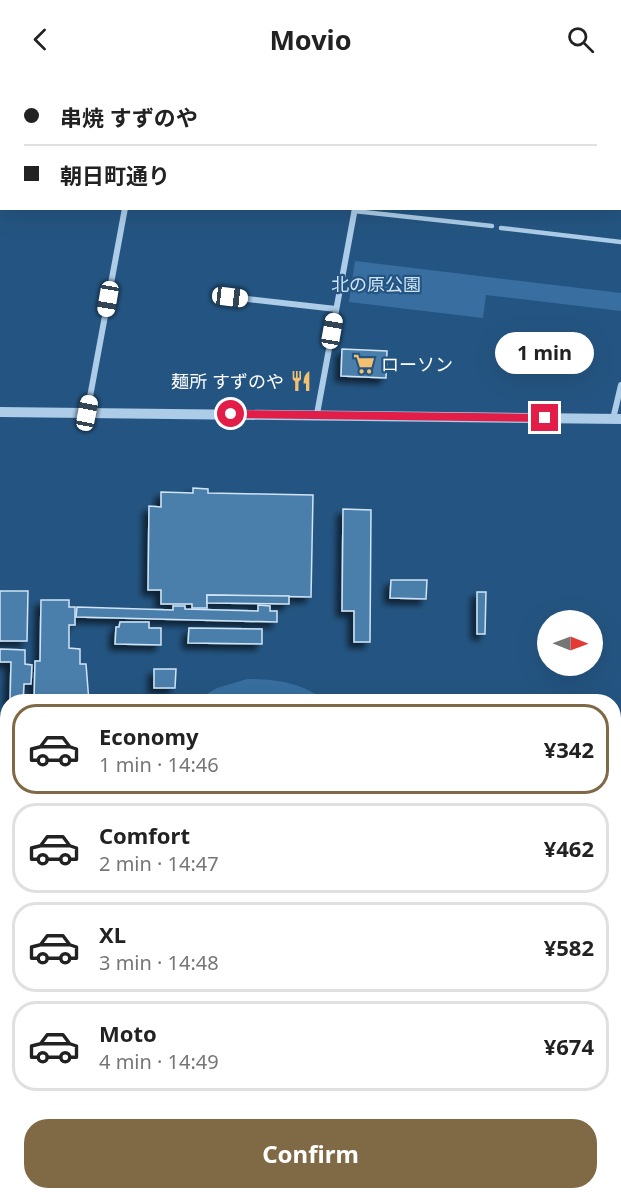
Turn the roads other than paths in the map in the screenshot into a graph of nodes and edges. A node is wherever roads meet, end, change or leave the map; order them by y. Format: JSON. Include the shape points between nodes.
{"nodes":[{"id":1,"x":125,"y":210,"type":"edge"},
{"id":2,"x":354,"y":210,"type":"edge"},
{"id":3,"x":492,"y":226,"type":"dead end"},
{"id":4,"x":501,"y":228,"type":"dead end"},
{"id":5,"x":621,"y":242,"type":"edge"},
{"id":6,"x":230,"y":297,"type":"dead end"},
{"id":7,"x":336,"y":309,"type":"junction"},
{"id":8,"x":621,"y":385,"type":"edge"},
{"id":9,"x":0,"y":412,"type":"edge"},
{"id":10,"x":87,"y":413,"type":"junction"},
{"id":11,"x":317,"y":414,"type":"junction"},
{"id":12,"x":617,"y":419,"type":"edge"}],
"edges":[{"from":1,"to":10,"type":"street"},
{"from":2,"to":3,"type":"lane"},
{"from":2,"to":7,"type":"street"},
{"from":4,"to":5,"type":"lane"},
{"from":6,"to":7,"type":"street"},
{"from":7,"to":11,"type":"street"},
{"from":8,"to":12,"type":"street"},
{"from":9,"to":10,"type":"street"},
{"from":10,"to":11,"type":"street"},
{"from":11,"to":12,"type":"street"}]}
